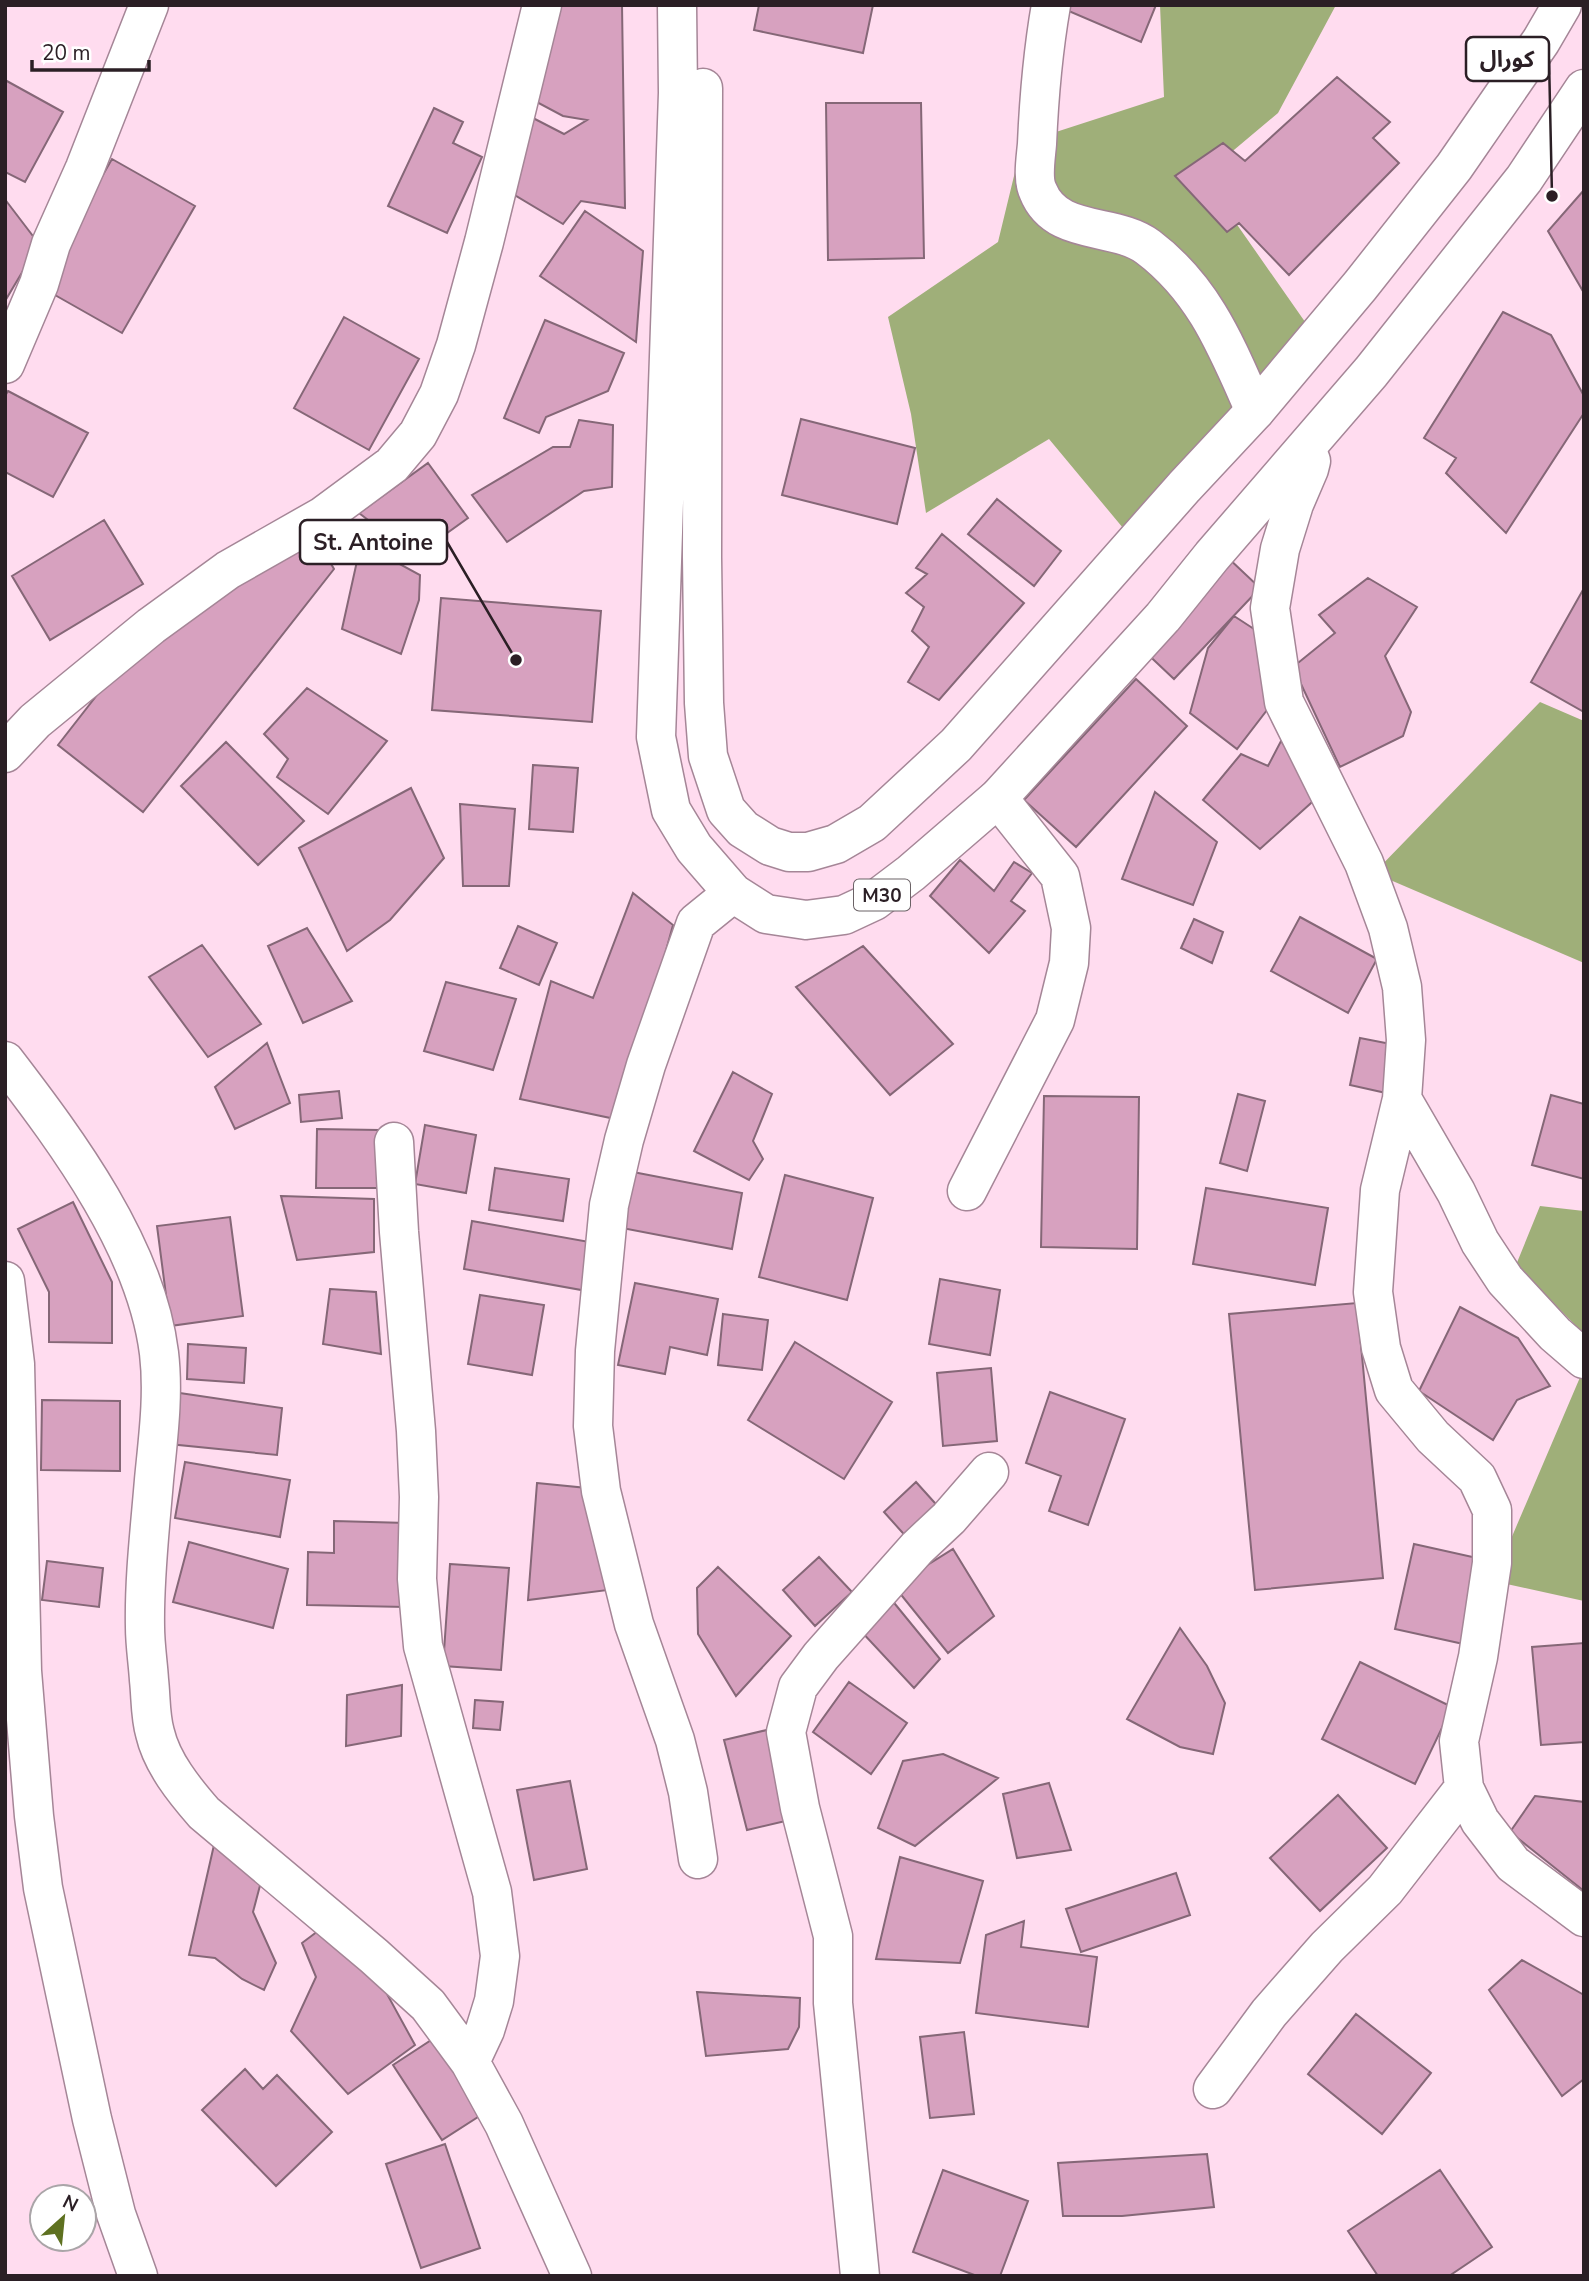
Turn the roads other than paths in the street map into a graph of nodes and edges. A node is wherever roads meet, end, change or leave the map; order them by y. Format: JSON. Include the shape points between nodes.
{"nodes":[{"id":1,"x":149,"y":5,"type":"edge"},
{"id":2,"x":542,"y":5,"type":"edge"},
{"id":3,"x":677,"y":5,"type":"edge"},
{"id":4,"x":703,"y":5,"type":"edge"},
{"id":5,"x":1051,"y":5,"type":"edge"},
{"id":6,"x":1562,"y":5,"type":"edge"},
{"id":7,"x":1584,"y":89,"type":"edge"},
{"id":8,"x":5,"y":364,"type":"edge"},
{"id":9,"x":1255,"y":411,"type":"junction"},
{"id":10,"x":1306,"y":449,"type":"junction"},
{"id":11,"x":5,"y":753,"type":"edge"},
{"id":12,"x":998,"y":798,"type":"junction"},
{"id":13,"x":733,"y":893,"type":"junction"},
{"id":14,"x":5,"y":1061,"type":"edge"},
{"id":15,"x":1402,"y":1098,"type":"junction"},
{"id":16,"x":394,"y":1142,"type":"dead end"},
{"id":17,"x":967,"y":1191,"type":"dead end"},
{"id":18,"x":5,"y":1281,"type":"edge"},
{"id":19,"x":1584,"y":1359,"type":"edge"},
{"id":20,"x":989,"y":1472,"type":"dead end"},
{"id":21,"x":1464,"y":1788,"type":"junction"},
{"id":22,"x":698,"y":1859,"type":"dead end"},
{"id":23,"x":1584,"y":1917,"type":"edge"},
{"id":24,"x":470,"y":2062,"type":"junction"},
{"id":25,"x":1213,"y":2089,"type":"dead end"},
{"id":26,"x":138,"y":2276,"type":"edge"},
{"id":27,"x":572,"y":2276,"type":"edge"},
{"id":28,"x":860,"y":2276,"type":"edge"}],
"edges":[{"from":1,"to":8,"type":"main road"},
{"from":2,"to":11,"type":"main road","via":[[456,345],[439,394],[418,434],[392,465],[323,516],[228,570],[151,626],[35,721]]},
{"from":3,"to":13,"type":"main road","number":"M30","via":[[656,737],[671,810],[694,848]]},
{"from":4,"to":9,"type":"main road","via":[[704,703],[708,757],[716,785],[726,810],[743,829],[770,846],[808,852],[836,844],[872,822],[956,745]]},
{"from":5,"to":9,"type":"main road","via":[[1039,96],[1037,190],[1045,204],[1071,224],[1125,236],[1167,262],[1219,330]]},
{"from":6,"to":9,"type":"main road","via":[[1454,167]]},
{"from":7,"to":10,"type":"main road","number":"M30","via":[[1524,178]]},
{"from":10,"to":12,"type":"main road","number":"M30","via":[[1163,617]]},
{"from":10,"to":15,"type":"main road","via":[[1311,461],[1280,549],[1270,608],[1284,702],[1364,863],[1388,928],[1402,987],[1406,1040]]},
{"from":12,"to":13,"type":"main road","number":"M30","via":[[911,873],[874,901],[844,915],[806,920],[766,914]]},
{"from":12,"to":17,"type":"main road","via":[[1060,876],[1071,929],[1069,963],[1055,1020]]},
{"from":13,"to":22,"type":"main road","via":[[696,923],[646,1065],[609,1205],[595,1351],[593,1426],[601,1491],[634,1624],[676,1740]]},
{"from":14,"to":24,"type":"main road","via":[[104,1204],[132,1255],[152,1318],[161,1398],[145,1629],[155,1733],[167,1761],[204,1813],[428,2005]]},
{"from":15,"to":19,"type":"main road","via":[[1505,1280]]},
{"from":15,"to":21,"type":"main road","via":[[1380,1190],[1373,1292],[1381,1348],[1394,1390],[1433,1437],[1477,1478],[1492,1510],[1492,1563],[1459,1741]]},
{"from":16,"to":24,"type":"main road","via":[[416,1418],[422,1646],[492,1892],[500,1956],[494,2001]]},
{"from":18,"to":26,"type":"main road","via":[[16,1364],[22,1671],[43,1888],[92,2119],[116,2214]]},
{"from":20,"to":28,"type":"main road","via":[[821,1656],[798,1687],[786,1732],[833,1936],[833,2003]]},
{"from":21,"to":23,"type":"main road","via":[[1480,1821],[1513,1864]]},
{"from":21,"to":25,"type":"main road","via":[[1385,1890],[1269,2013]]},
{"from":24,"to":27,"type":"main road","via":[[504,2124]]}]}
